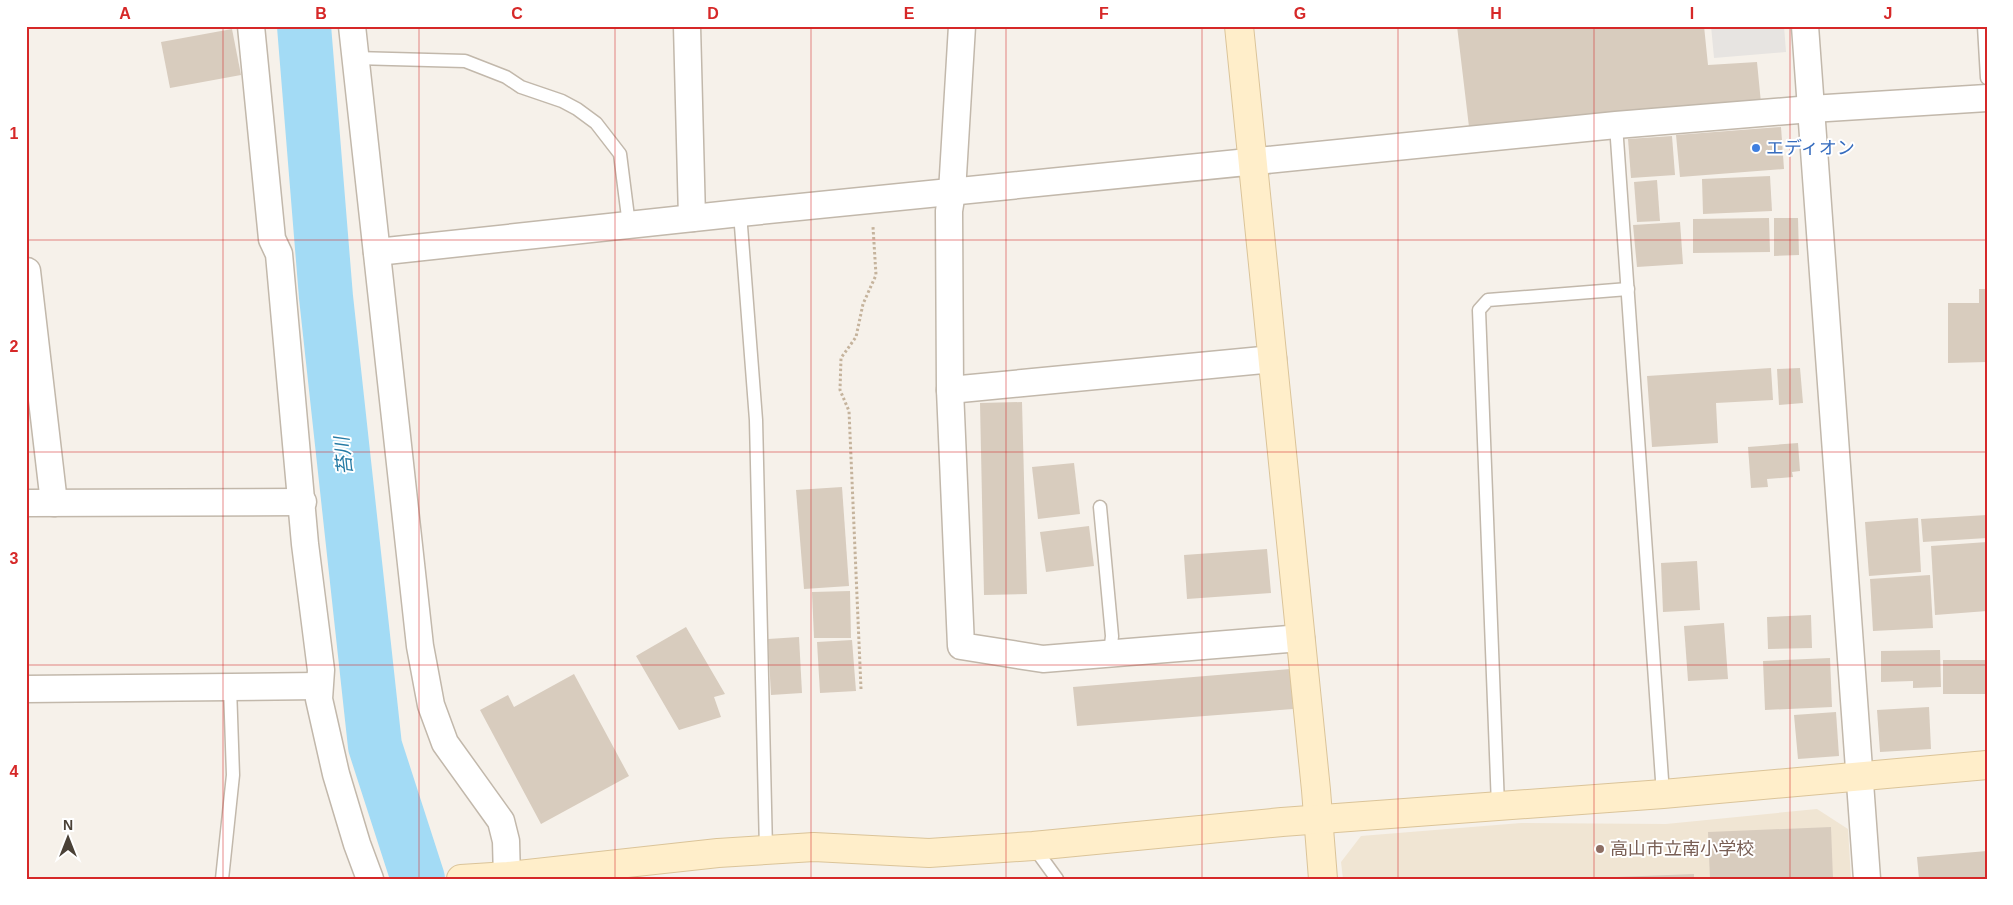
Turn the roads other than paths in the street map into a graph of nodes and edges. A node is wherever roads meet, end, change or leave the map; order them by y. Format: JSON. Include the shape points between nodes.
{"nodes":[{"id":1,"x":251,"y":26,"type":"edge"},
{"id":2,"x":352,"y":26,"type":"edge"},
{"id":3,"x":687,"y":26,"type":"edge"},
{"id":4,"x":962,"y":26,"type":"edge"},
{"id":5,"x":1239,"y":26,"type":"edge"},
{"id":6,"x":1805,"y":26,"type":"edge"},
{"id":7,"x":1984,"y":26,"type":"edge"},
{"id":8,"x":355,"y":58,"type":"junction"},
{"id":9,"x":1987,"y":78,"type":"edge"},
{"id":10,"x":1987,"y":98,"type":"edge"},
{"id":11,"x":1810,"y":109,"type":"junction"},
{"id":12,"x":1616,"y":125,"type":"junction"},
{"id":13,"x":1253,"y":162,"type":"junction"},
{"id":14,"x":952,"y":192,"type":"junction"},
{"id":15,"x":740,"y":213,"type":"junction"},
{"id":16,"x":692,"y":218,"type":"junction"},
{"id":17,"x":629,"y":225,"type":"junction"},
{"id":18,"x":378,"y":252,"type":"junction"},
{"id":19,"x":27,"y":271,"type":"edge"},
{"id":20,"x":1628,"y":289,"type":"junction"},
{"id":21,"x":1273,"y":359,"type":"junction"},
{"id":22,"x":950,"y":390,"type":"junction"},
{"id":23,"x":303,"y":502,"type":"junction"},
{"id":24,"x":26,"y":503,"type":"edge"},
{"id":25,"x":54,"y":503,"type":"junction"},
{"id":26,"x":1100,"y":507,"type":"dead end"},
{"id":27,"x":1300,"y":638,"type":"junction"},
{"id":28,"x":1110,"y":654,"type":"junction"},
{"id":29,"x":320,"y":686,"type":"junction"},
{"id":30,"x":230,"y":687,"type":"junction"},
{"id":31,"x":26,"y":689,"type":"edge"},
{"id":32,"x":1987,"y":765,"type":"edge"},
{"id":33,"x":1860,"y":778,"type":"junction"},
{"id":34,"x":1663,"y":794,"type":"junction"},
{"id":35,"x":1498,"y":806,"type":"junction"},
{"id":36,"x":1319,"y":819,"type":"junction"},
{"id":37,"x":1033,"y":846,"type":"junction"},
{"id":38,"x":766,"y":850,"type":"junction"},
{"id":39,"x":489,"y":878,"type":"edge"},
{"id":40,"x":222,"y":879,"type":"edge"},
{"id":41,"x":370,"y":879,"type":"edge"},
{"id":42,"x":1057,"y":879,"type":"edge"},
{"id":43,"x":1322,"y":879,"type":"edge"},
{"id":44,"x":1867,"y":879,"type":"edge"}],
"edges":[{"from":1,"to":23,"type":"street","via":[[272,239],[279,254]]},
{"from":2,"to":8,"type":"street"},
{"from":3,"to":16,"type":"street"},
{"from":4,"to":14,"type":"street"},
{"from":5,"to":13,"type":"street"},
{"from":6,"to":11,"type":"street"},
{"from":7,"to":9,"type":"lane"},
{"from":8,"to":17,"type":"lane","via":[[465,61],[577,109],[596,123],[620,154]]},
{"from":8,"to":18,"type":"street"},
{"from":10,"to":11,"type":"street"},
{"from":11,"to":12,"type":"street"},
{"from":11,"to":33,"type":"street"},
{"from":12,"to":13,"type":"street"},
{"from":12,"to":20,"type":"lane"},
{"from":13,"to":14,"type":"street"},
{"from":13,"to":21,"type":"street"},
{"from":14,"to":15,"type":"street"},
{"from":14,"to":22,"type":"street","via":[[949,211]]},
{"from":15,"to":16,"type":"street"},
{"from":15,"to":38,"type":"lane","via":[[756,420]]},
{"from":16,"to":17,"type":"street"},
{"from":17,"to":18,"type":"street"},
{"from":18,"to":39,"type":"street","via":[[420,646],[431,705],[445,742],[501,820],[506,840]]},
{"from":19,"to":25,"type":"street"},
{"from":20,"to":34,"type":"lane"},
{"from":20,"to":35,"type":"lane","via":[[1488,300],[1479,310]]},
{"from":21,"to":22,"type":"street"},
{"from":21,"to":27,"type":"street"},
{"from":22,"to":28,"type":"street","via":[[961,646],[1043,659]]},
{"from":23,"to":25,"type":"street"},
{"from":23,"to":29,"type":"street"},
{"from":24,"to":25,"type":"street"},
{"from":26,"to":28,"type":"lane","via":[[1112,636]]},
{"from":27,"to":28,"type":"street"},
{"from":27,"to":36,"type":"street"},
{"from":29,"to":30,"type":"street"},
{"from":29,"to":41,"type":"street","via":[[336,774]]},
{"from":30,"to":31,"type":"street"},
{"from":30,"to":40,"type":"lane","via":[[233,774]]},
{"from":32,"to":33,"type":"street"},
{"from":33,"to":34,"type":"street"},
{"from":33,"to":44,"type":"street"},
{"from":34,"to":35,"type":"street"},
{"from":35,"to":36,"type":"street"},
{"from":36,"to":37,"type":"street"},
{"from":36,"to":43,"type":"street"},
{"from":37,"to":38,"type":"street","via":[[929,853],[814,847]]},
{"from":37,"to":42,"type":"lane"},
{"from":38,"to":39,"type":"street","via":[[718,852]]}]}
